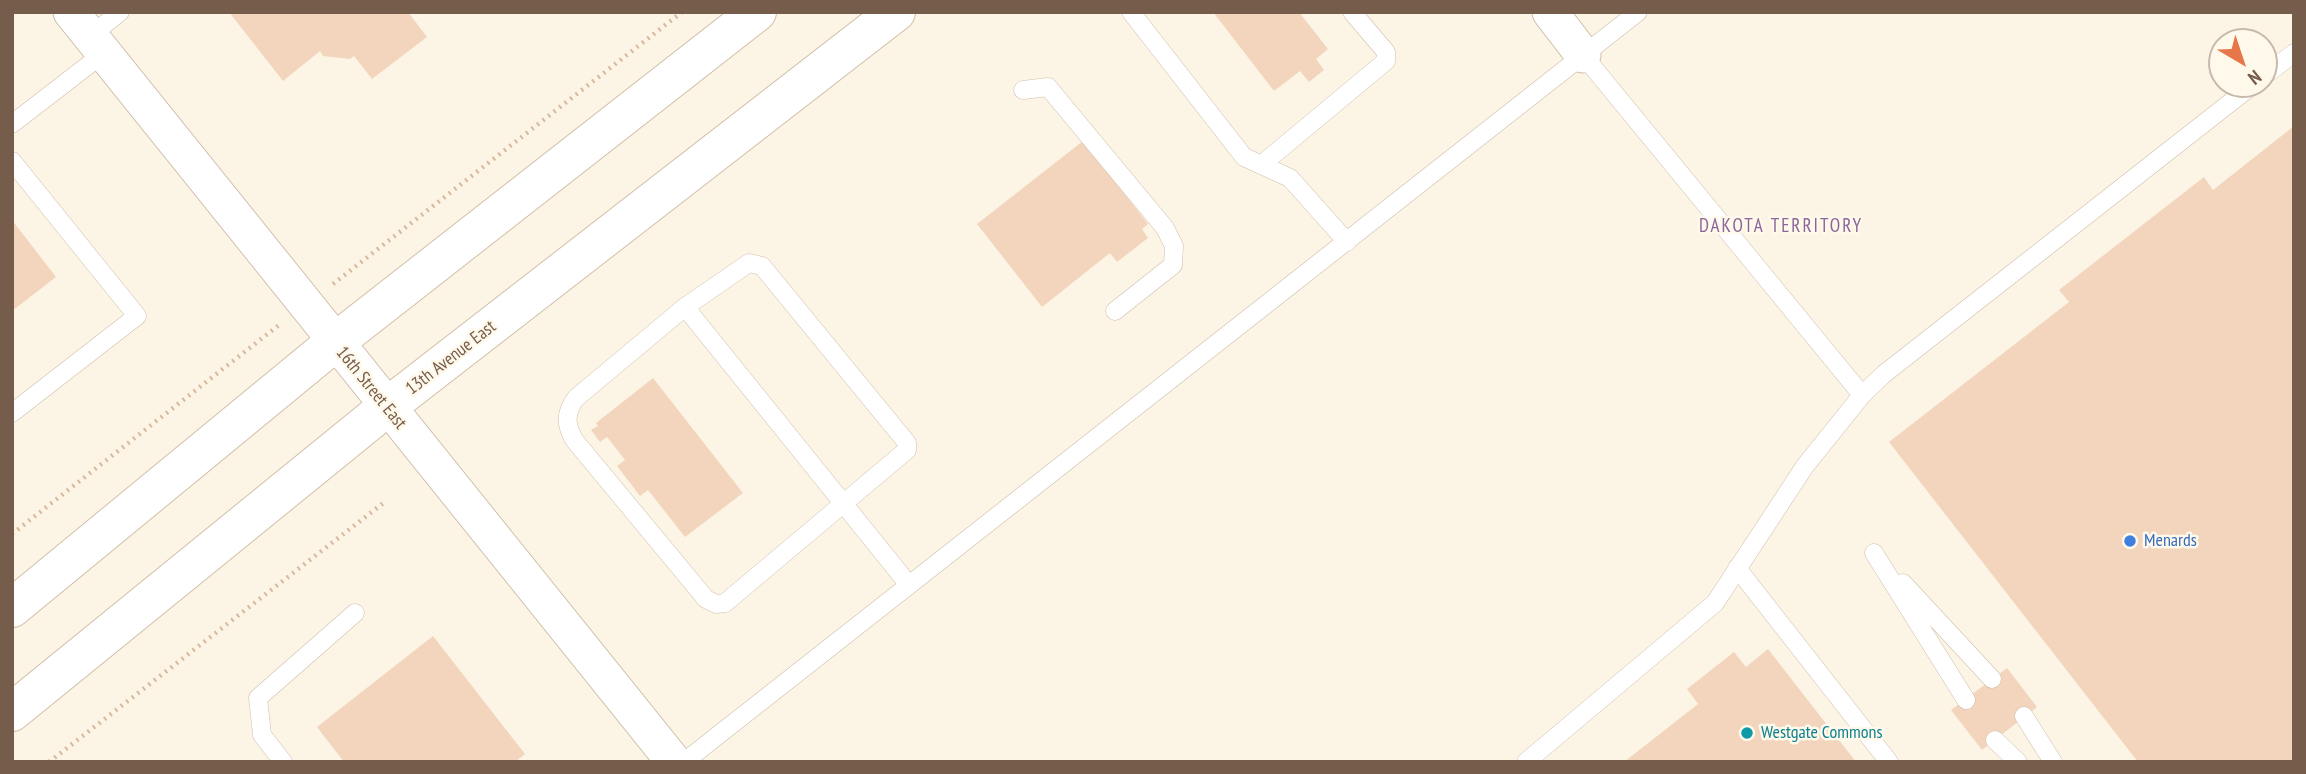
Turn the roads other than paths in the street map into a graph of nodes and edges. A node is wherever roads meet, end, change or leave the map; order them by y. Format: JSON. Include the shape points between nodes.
{"nodes":[{"id":1,"x":120,"y":12,"type":"edge"},
{"id":2,"x":757,"y":12,"type":"edge"},
{"id":3,"x":896,"y":12,"type":"edge"},
{"id":4,"x":1131,"y":12,"type":"edge"},
{"id":5,"x":1352,"y":12,"type":"edge"},
{"id":6,"x":1550,"y":12,"type":"edge"},
{"id":7,"x":1638,"y":12,"type":"edge"},
{"id":8,"x":88,"y":34,"type":"edge"},
{"id":9,"x":2294,"y":53,"type":"edge"},
{"id":10,"x":1583,"y":55,"type":"junction"},
{"id":11,"x":2278,"y":65,"type":"edge"},
{"id":12,"x":1023,"y":90,"type":"dead end"},
{"id":13,"x":2236,"y":98,"type":"edge"},
{"id":14,"x":12,"y":124,"type":"edge"},
{"id":15,"x":12,"y":161,"type":"edge"},
{"id":16,"x":1261,"y":165,"type":"junction"},
{"id":17,"x":1347,"y":242,"type":"junction"},
{"id":18,"x":685,"y":307,"type":"junction"},
{"id":19,"x":1115,"y":311,"type":"dead end"},
{"id":20,"x":334,"y":343,"type":"junction"},
{"id":21,"x":1862,"y":395,"type":"junction"},
{"id":22,"x":387,"y":407,"type":"junction"},
{"id":23,"x":12,"y":413,"type":"edge"},
{"id":24,"x":842,"y":504,"type":"junction"},
{"id":25,"x":1737,"y":568,"type":"junction"},
{"id":26,"x":909,"y":585,"type":"junction"},
{"id":27,"x":12,"y":608,"type":"edge"},
{"id":28,"x":355,"y":613,"type":"dead end"},
{"id":29,"x":1993,"y":679,"type":"dead end"},
{"id":30,"x":1966,"y":699,"type":"dead end"},
{"id":31,"x":12,"y":712,"type":"edge"},
{"id":32,"x":2024,"y":716,"type":"dead end"},
{"id":33,"x":1994,"y":740,"type":"dead end"},
{"id":34,"x":283,"y":762,"type":"edge"},
{"id":35,"x":674,"y":762,"type":"edge"},
{"id":36,"x":684,"y":762,"type":"edge"},
{"id":37,"x":1526,"y":762,"type":"edge"},
{"id":38,"x":1889,"y":762,"type":"edge"},
{"id":39,"x":2018,"y":762,"type":"edge"},
{"id":40,"x":2053,"y":762,"type":"edge"}],
"edges":[{"from":1,"to":8,"type":"lane"},
{"from":2,"to":20,"type":"main road"},
{"from":3,"to":22,"type":"main road","name":"13th Avenue East"},
{"from":4,"to":16,"type":"lane","via":[[1244,157]]},
{"from":5,"to":16,"type":"lane","via":[[1385,52],[1386,61]]},
{"from":6,"to":10,"type":"street"},
{"from":7,"to":10,"type":"lane"},
{"from":8,"to":14,"type":"lane"},
{"from":8,"to":20,"type":"street","name":"16th Street East"},
{"from":9,"to":11,"type":"lane"},
{"from":10,"to":17,"type":"lane"},
{"from":10,"to":21,"type":"lane"},
{"from":12,"to":19,"type":"lane","via":[[1048,87],[1165,228],[1174,246],[1174,265]]},
{"from":13,"to":21,"type":"lane"},
{"from":15,"to":23,"type":"lane","via":[[137,316]]},
{"from":16,"to":17,"type":"lane","via":[[1290,178]]},
{"from":17,"to":26,"type":"lane"},
{"from":18,"to":24,"type":"lane"},
{"from":18,"to":24,"type":"lane","via":[[749,263],[762,266],[907,443],[904,455]]},
{"from":18,"to":24,"type":"lane","via":[[576,398],[567,419],[575,441],[706,599],[716,604],[724,603]]},
{"from":20,"to":22,"type":"street","name":"16th Street East"},
{"from":20,"to":27,"type":"main road"},
{"from":21,"to":25,"type":"lane","via":[[1805,466]]},
{"from":22,"to":31,"type":"main road","name":"13th Avenue East"},
{"from":22,"to":35,"type":"street","name":"16th Street East"},
{"from":24,"to":26,"type":"lane"},
{"from":25,"to":37,"type":"lane","via":[[1715,603]]},
{"from":25,"to":38,"type":"lane"},
{"from":26,"to":36,"type":"lane"},
{"from":28,"to":34,"type":"lane","via":[[258,698],[262,735]]},
{"from":29,"to":30,"type":"lane","via":[[1874,553]]},
{"from":32,"to":40,"type":"lane"},
{"from":33,"to":39,"type":"lane"}]}
